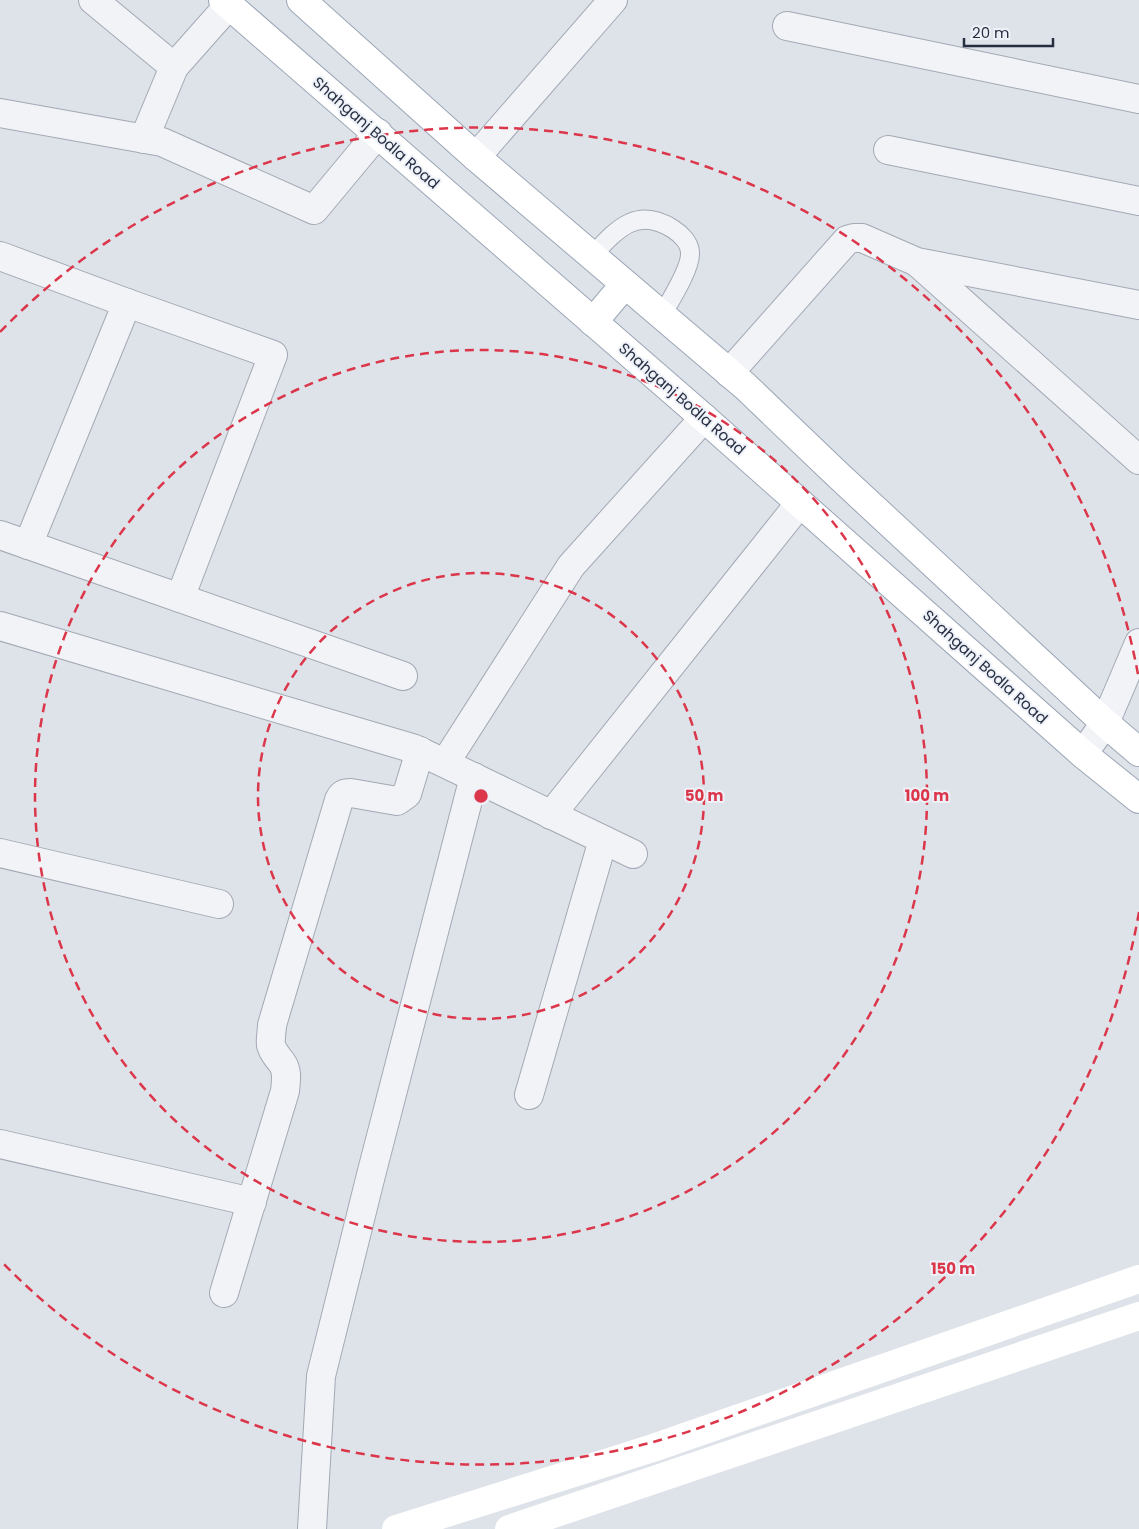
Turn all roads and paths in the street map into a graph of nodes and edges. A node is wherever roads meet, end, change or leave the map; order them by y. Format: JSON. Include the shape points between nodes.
{"nodes":[{"id":1,"x":93,"y":0,"type":"edge"},
{"id":2,"x":302,"y":0,"type":"edge"},
{"id":3,"x":613,"y":0,"type":"edge"},
{"id":4,"x":226,"y":3,"type":"edge"},
{"id":5,"x":787,"y":26,"type":"dead end"},
{"id":6,"x":174,"y":67,"type":"junction"},
{"id":7,"x":1139,"y":99,"type":"edge"},
{"id":8,"x":0,"y":113,"type":"edge"},
{"id":9,"x":378,"y":133,"type":"junction"},
{"id":10,"x":144,"y":139,"type":"junction"},
{"id":11,"x":888,"y":150,"type":"dead end"},
{"id":12,"x":476,"y":157,"type":"junction"},
{"id":13,"x":1139,"y":201,"type":"edge"},
{"id":14,"x":593,"y":255,"type":"junction"},
{"id":15,"x":0,"y":256,"type":"edge"},
{"id":16,"x":917,"y":262,"type":"junction"},
{"id":17,"x":625,"y":284,"type":"junction"},
{"id":18,"x":127,"y":304,"type":"junction"},
{"id":19,"x":1139,"y":305,"type":"edge"},
{"id":20,"x":662,"y":315,"type":"junction"},
{"id":21,"x":594,"y":322,"type":"junction"},
{"id":22,"x":730,"y":373,"type":"junction"},
{"id":23,"x":704,"y":418,"type":"junction"},
{"id":24,"x":1139,"y":460,"type":"edge"},
{"id":25,"x":800,"y":503,"type":"junction"},
{"id":26,"x":0,"y":535,"type":"edge"},
{"id":27,"x":28,"y":545,"type":"junction"},
{"id":28,"x":180,"y":598,"type":"junction"},
{"id":29,"x":0,"y":626,"type":"edge"},
{"id":30,"x":1139,"y":643,"type":"edge"},
{"id":31,"x":403,"y":676,"type":"dead end"},
{"id":32,"x":1105,"y":723,"type":"junction"},
{"id":33,"x":420,"y":751,"type":"junction"},
{"id":34,"x":1139,"y":752,"type":"edge"},
{"id":35,"x":1083,"y":754,"type":"junction"},
{"id":36,"x":445,"y":763,"type":"junction"},
{"id":37,"x":474,"y":778,"type":"junction"},
{"id":38,"x":1139,"y":799,"type":"edge"},
{"id":39,"x":551,"y":815,"type":"junction"},
{"id":40,"x":603,"y":840,"type":"junction"},
{"id":41,"x":0,"y":853,"type":"edge"},
{"id":42,"x":633,"y":854,"type":"dead end"},
{"id":43,"x":219,"y":904,"type":"dead end"},
{"id":44,"x":529,"y":1095,"type":"dead end"},
{"id":45,"x":0,"y":1144,"type":"edge"},
{"id":46,"x":252,"y":1202,"type":"junction"},
{"id":47,"x":1139,"y":1279,"type":"edge"},
{"id":48,"x":224,"y":1294,"type":"dead end"},
{"id":49,"x":1139,"y":1316,"type":"edge"},
{"id":50,"x":312,"y":1529,"type":"edge"},
{"id":51,"x":396,"y":1529,"type":"edge"},
{"id":52,"x":509,"y":1529,"type":"edge"}],
"edges":[{"from":1,"to":6,"type":"street"},
{"from":2,"to":12,"type":"main road"},
{"from":3,"to":12,"type":"street"},
{"from":4,"to":6,"type":"street"},
{"from":4,"to":9,"type":"main road","name":"Shahganj Bodla Road"},
{"from":5,"to":7,"type":"street"},
{"from":6,"to":10,"type":"street"},
{"from":8,"to":10,"type":"street"},
{"from":9,"to":10,"type":"street","via":[[314,210],[162,142]]},
{"from":9,"to":21,"type":"main road","name":"Shahganj Bodla Road"},
{"from":11,"to":13,"type":"street"},
{"from":12,"to":14,"type":"main road"},
{"from":14,"to":17,"type":"main road"},
{"from":14,"to":20,"type":"lane","via":[[612,234],[631,222],[641,219],[659,221],[675,230],[684,238],[690,253],[686,270]]},
{"from":15,"to":18,"type":"street"},
{"from":16,"to":19,"type":"street"},
{"from":16,"to":22,"type":"street","via":[[862,238],[847,240]]},
{"from":16,"to":24,"type":"street"},
{"from":17,"to":20,"type":"main road"},
{"from":17,"to":21,"type":"main road"},
{"from":18,"to":27,"type":"street"},
{"from":18,"to":28,"type":"street","via":[[273,355]]},
{"from":20,"to":22,"type":"main road"},
{"from":21,"to":23,"type":"main road","name":"Shahganj Bodla Road"},
{"from":22,"to":32,"type":"main road"},
{"from":23,"to":25,"type":"main road","name":"Shahganj Bodla Road"},
{"from":23,"to":36,"type":"street","via":[[571,566]]},
{"from":25,"to":35,"type":"main road","name":"Shahganj Bodla Road"},
{"from":25,"to":39,"type":"street"},
{"from":26,"to":27,"type":"street"},
{"from":27,"to":28,"type":"street"},
{"from":28,"to":31,"type":"street"},
{"from":29,"to":33,"type":"street"},
{"from":30,"to":32,"type":"street"},
{"from":32,"to":34,"type":"main road"},
{"from":32,"to":35,"type":"street"},
{"from":33,"to":36,"type":"street"},
{"from":33,"to":46,"type":"street","via":[[407,794],[398,801],[351,793],[341,795],[339,800],[272,1025],[271,1045],[283,1064],[287,1079]]},
{"from":35,"to":38,"type":"main road","name":"Shahganj Bodla Road"},
{"from":36,"to":37,"type":"street"},
{"from":37,"to":39,"type":"street"},
{"from":37,"to":50,"type":"street","via":[[321,1376]]},
{"from":39,"to":40,"type":"street"},
{"from":40,"to":42,"type":"street"},
{"from":40,"to":44,"type":"street"},
{"from":41,"to":43,"type":"street"},
{"from":45,"to":46,"type":"street"},
{"from":46,"to":48,"type":"street"},
{"from":47,"to":51,"type":"main road","via":[[653,1448]]},
{"from":49,"to":52,"type":"main road"}]}
